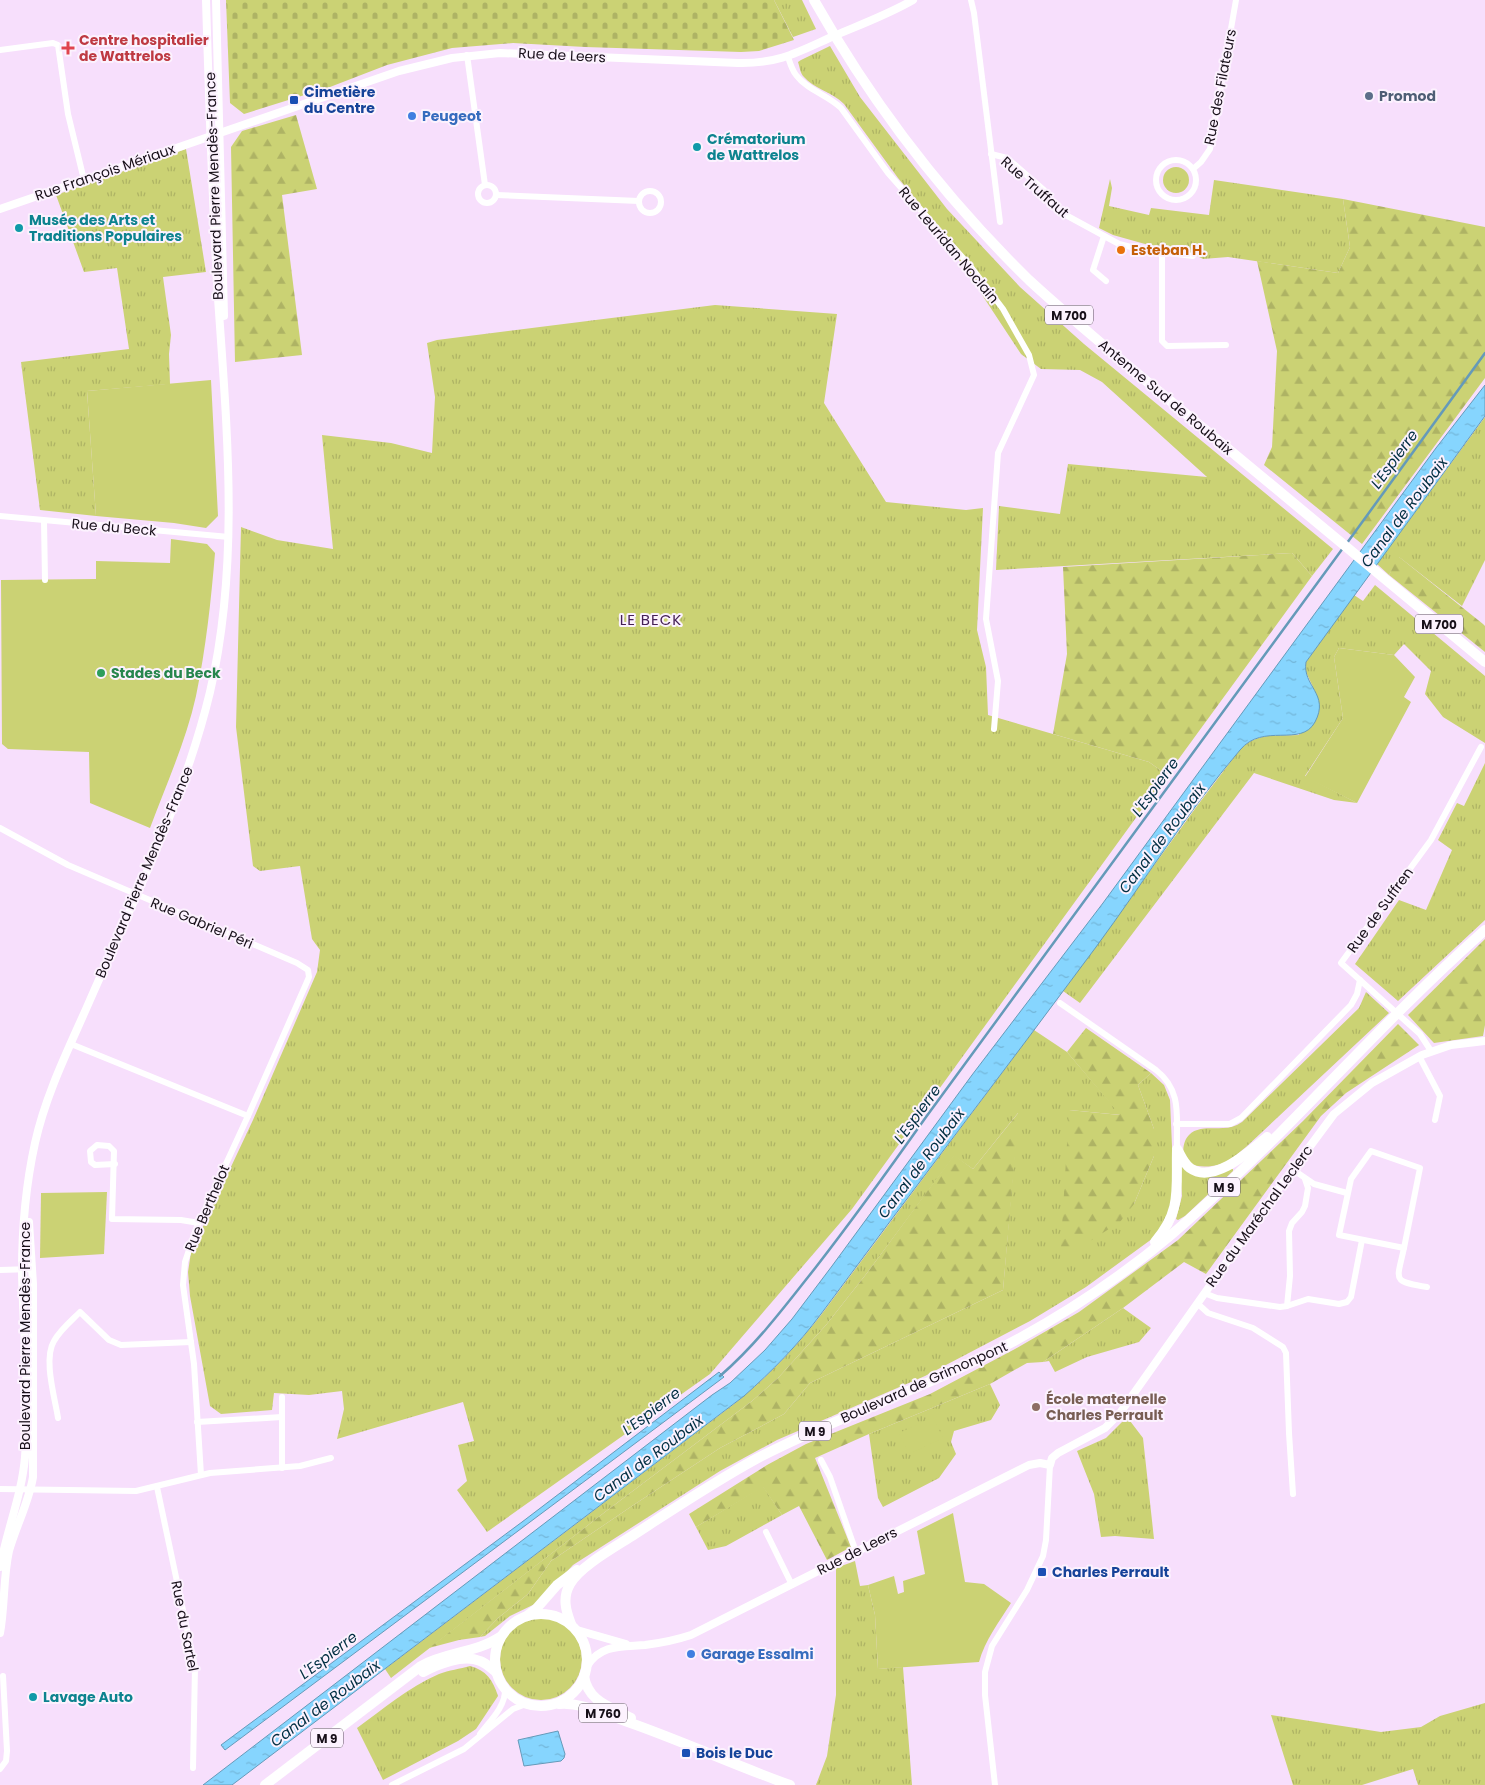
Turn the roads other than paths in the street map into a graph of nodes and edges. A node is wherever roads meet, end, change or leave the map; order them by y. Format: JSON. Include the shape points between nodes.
{"nodes":[{"id":1,"x":206,"y":0,"type":"edge"},
{"id":2,"x":216,"y":0,"type":"edge"},
{"id":3,"x":814,"y":0,"type":"edge"},
{"id":4,"x":913,"y":0,"type":"edge"},
{"id":5,"x":971,"y":0,"type":"edge"},
{"id":6,"x":1236,"y":0,"type":"edge"},
{"id":7,"x":0,"y":50,"type":"edge"},
{"id":8,"x":467,"y":55,"type":"junction"},
{"id":9,"x":788,"y":57,"type":"junction"},
{"id":10,"x":220,"y":133,"type":"junction"},
{"id":11,"x":211,"y":136,"type":"junction"},
{"id":12,"x":991,"y":154,"type":"junction"},
{"id":13,"x":1193,"y":169,"type":"junction"},
{"id":14,"x":84,"y":180,"type":"junction"},
{"id":15,"x":485,"y":185,"type":"junction"},
{"id":16,"x":496,"y":195,"type":"junction"},
{"id":17,"x":639,"y":201,"type":"dead end"},
{"id":18,"x":0,"y":209,"type":"edge"},
{"id":19,"x":1000,"y":222,"type":"dead end"},
{"id":20,"x":1104,"y":236,"type":"junction"},
{"id":21,"x":1162,"y":253,"type":"junction"},
{"id":22,"x":1193,"y":256,"type":"dead end"},
{"id":23,"x":1106,"y":281,"type":"dead end"},
{"id":24,"x":222,"y":315,"type":"junction"},
{"id":25,"x":1226,"y":345,"type":"dead end"},
{"id":26,"x":0,"y":516,"type":"edge"},
{"id":27,"x":44,"y":521,"type":"junction"},
{"id":28,"x":229,"y":537,"type":"junction"},
{"id":29,"x":45,"y":580,"type":"dead end"},
{"id":30,"x":1485,"y":662,"type":"edge"},
{"id":31,"x":994,"y":729,"type":"dead end"},
{"id":32,"x":1481,"y":747,"type":"dead end"},
{"id":33,"x":0,"y":828,"type":"edge"},
{"id":34,"x":136,"y":895,"type":"junction"},
{"id":35,"x":1485,"y":930,"type":"edge"},
{"id":36,"x":297,"y":963,"type":"joint"},
{"id":37,"x":1360,"y":980,"type":"junction"},
{"id":38,"x":1060,"y":1003,"type":"dead end"},
{"id":39,"x":1485,"y":1040,"type":"edge"},
{"id":40,"x":71,"y":1044,"type":"junction"},
{"id":41,"x":1431,"y":1051,"type":"junction"},
{"id":42,"x":1419,"y":1056,"type":"junction"},
{"id":43,"x":1316,"y":1096,"type":"junction"},
{"id":44,"x":248,"y":1116,"type":"junction"},
{"id":45,"x":1435,"y":1120,"type":"dead end"},
{"id":46,"x":1176,"y":1124,"type":"junction"},
{"id":47,"x":1177,"y":1149,"type":"junction"},
{"id":48,"x":115,"y":1164,"type":"dead end"},
{"id":49,"x":1292,"y":1169,"type":"junction"},
{"id":50,"x":1305,"y":1178,"type":"junction"},
{"id":51,"x":29,"y":1182,"type":"junction"},
{"id":52,"x":1347,"y":1194,"type":"junction"},
{"id":53,"x":199,"y":1223,"type":"junction"},
{"id":54,"x":1362,"y":1240,"type":"junction"},
{"id":55,"x":1404,"y":1248,"type":"junction"},
{"id":56,"x":1138,"y":1261,"type":"junction"},
{"id":57,"x":32,"y":1269,"type":"junction"},
{"id":58,"x":0,"y":1270,"type":"edge"},
{"id":59,"x":22,"y":1270,"type":"junction"},
{"id":60,"x":1427,"y":1287,"type":"dead end"},
{"id":61,"x":1204,"y":1293,"type":"junction"},
{"id":62,"x":1197,"y":1304,"type":"junction"},
{"id":63,"x":1287,"y":1306,"type":"junction"},
{"id":64,"x":191,"y":1342,"type":"junction"},
{"id":65,"x":282,"y":1397,"type":"dead end"},
{"id":66,"x":282,"y":1417,"type":"junction"},
{"id":67,"x":58,"y":1418,"type":"dead end"},
{"id":68,"x":197,"y":1422,"type":"junction"},
{"id":69,"x":331,"y":1458,"type":"dead end"},
{"id":70,"x":821,"y":1460,"type":"dead end"},
{"id":71,"x":1050,"y":1464,"type":"junction"},
{"id":72,"x":282,"y":1468,"type":"junction"},
{"id":73,"x":201,"y":1475,"type":"junction"},
{"id":74,"x":157,"y":1487,"type":"junction"},
{"id":75,"x":0,"y":1489,"type":"edge"},
{"id":76,"x":19,"y":1489,"type":"junction"},
{"id":77,"x":30,"y":1490,"type":"junction"},
{"id":78,"x":1293,"y":1494,"type":"dead end"},
{"id":79,"x":766,"y":1532,"type":"dead end"},
{"id":80,"x":856,"y":1552,"type":"junction"},
{"id":81,"x":602,"y":1556,"type":"junction"},
{"id":82,"x":0,"y":1567,"type":"edge"},
{"id":83,"x":792,"y":1585,"type":"junction"},
{"id":84,"x":528,"y":1615,"type":"junction"},
{"id":85,"x":574,"y":1627,"type":"junction"},
{"id":86,"x":0,"y":1633,"type":"edge"},
{"id":87,"x":501,"y":1636,"type":"junction"},
{"id":88,"x":632,"y":1645,"type":"junction"},
{"id":89,"x":586,"y":1671,"type":"junction"},
{"id":90,"x":496,"y":1672,"type":"junction"},
{"id":91,"x":3,"y":1676,"type":"dead end"},
{"id":92,"x":505,"y":1689,"type":"junction"},
{"id":93,"x":389,"y":1691,"type":"junction"},
{"id":94,"x":526,"y":1704,"type":"junction"},
{"id":95,"x":553,"y":1704,"type":"junction"},
{"id":96,"x":653,"y":1730,"type":"junction"},
{"id":97,"x":475,"y":1741,"type":"junction"},
{"id":98,"x":7,"y":1751,"type":"junction"},
{"id":99,"x":0,"y":1761,"type":"edge"},
{"id":100,"x":738,"y":1766,"type":"junction"},
{"id":101,"x":193,"y":1768,"type":"dead end"},
{"id":102,"x":0,"y":1769,"type":"edge"},
{"id":103,"x":265,"y":1785,"type":"edge"},
{"id":104,"x":392,"y":1785,"type":"edge"},
{"id":105,"x":777,"y":1785,"type":"edge"},
{"id":106,"x":790,"y":1785,"type":"edge"},
{"id":107,"x":995,"y":1785,"type":"edge"}],
"edges":[{"from":1,"to":11,"type":"street","name":"Boulevard Pierre Mendès-France"},
{"from":2,"to":10,"type":"street","name":"Boulevard Pierre Mendès-France"},
{"from":3,"to":30,"type":"main road","name":"Antenne Sud de Roubaix","number":"M 700","via":[[880,106],[937,181],[1030,280],[1096,339]]},
{"from":4,"to":9,"type":"street","name":"Rue de Leers"},
{"from":5,"to":12,"type":"street"},
{"from":6,"to":13,"type":"street","name":"Rue des Filateurs","via":[[1210,149]]},
{"from":7,"to":14,"type":"street","via":[[58,45],[68,114]]},
{"from":8,"to":9,"type":"street","name":"Rue de Leers","via":[[516,53],[743,63]]},
{"from":8,"to":10,"type":"street","name":"Rue de Leers","via":[[399,71]]},
{"from":8,"to":15,"type":"street"},
{"from":9,"to":31,"type":"street","name":"Rue Leuridan Noclain","via":[[800,80],[841,108],[888,173],[971,267],[1029,355],[1034,376],[998,453],[986,619],[998,681]]},
{"from":10,"to":11,"type":"street","name":"Rue de Leers"},
{"from":10,"to":24,"type":"street","name":"Boulevard Pierre Mendès-France"},
{"from":11,"to":14,"type":"street","name":"Rue François Mériaux"},
{"from":11,"to":24,"type":"street","name":"Boulevard Pierre Mendès-France"},
{"from":12,"to":19,"type":"street"},
{"from":12,"to":20,"type":"street","name":"Rue Truffaut","via":[[1007,158],[1044,190],[1062,213]]},
{"from":13,"to":13,"type":"street","via":[[1182,161],[1163,164],[1156,176],[1158,189],[1167,198],[1184,199],[1196,186]]},
{"from":14,"to":18,"type":"street","name":"Rue François Mériaux"},
{"from":15,"to":16,"type":"street","via":[[493,187]]},
{"from":15,"to":16,"type":"street","via":[[478,190],[479,199],[490,202]]},
{"from":16,"to":17,"type":"street"},
{"from":20,"to":21,"type":"street","name":"Rue Truffaut","via":[[1130,247]]},
{"from":20,"to":23,"type":"street","via":[[1093,270]]},
{"from":21,"to":22,"type":"street","name":"Rue Truffaut"},
{"from":21,"to":25,"type":"street","via":[[1162,342],[1167,346]]},
{"from":24,"to":28,"type":"street","name":"Boulevard Pierre Mendès-France"},
{"from":26,"to":27,"type":"street","name":"Rue du Beck"},
{"from":27,"to":28,"type":"street","name":"Rue du Beck"},
{"from":27,"to":29,"type":"street"},
{"from":28,"to":34,"type":"street","name":"Boulevard Pierre Mendès-France","via":[[222,623],[210,692],[181,789]]},
{"from":32,"to":37,"type":"street","name":"Rue de Suffren","via":[[1431,840],[1341,963]]},
{"from":33,"to":34,"type":"street","name":"Rue Gabriel Péri","via":[[68,866]]},
{"from":34,"to":36,"type":"street","name":"Rue Gabriel Péri"},
{"from":34,"to":40,"type":"street","name":"Boulevard Pierre Mendès-France"},
{"from":35,"to":43,"type":"main road","number":"M 9"},
{"from":36,"to":44,"type":"street","name":"Rue Berthelot","via":[[306,967],[309,977]]},
{"from":37,"to":41,"type":"street","name":"Rue de Suffren","via":[[1420,1034]]},
{"from":37,"to":46,"type":"street","via":[[1350,1005],[1241,1118],[1230,1124]]},
{"from":38,"to":46,"type":"street","via":[[1163,1076],[1174,1093]]},
{"from":39,"to":41,"type":"street","name":"Rue du Maréchal Leclerc"},
{"from":40,"to":44,"type":"street"},
{"from":40,"to":51,"type":"street","name":"Boulevard Pierre Mendès-France","via":[[40,1123]]},
{"from":41,"to":42,"type":"street","name":"Rue du Maréchal Leclerc"},
{"from":42,"to":45,"type":"street","via":[[1440,1096]]},
{"from":42,"to":49,"type":"street","name":"Rue du Maréchal Leclerc","via":[[1372,1083],[1342,1106]]},
{"from":43,"to":47,"type":"main road","via":[[1225,1168],[1204,1172],[1194,1170]]},
{"from":43,"to":56,"type":"main road","number":"M 9","via":[[1209,1202]]},
{"from":44,"to":53,"type":"street","name":"Rue Berthelot"},
{"from":46,"to":47,"type":"street"},
{"from":47,"to":56,"type":"main road","via":[[1173,1215],[1162,1234]]},
{"from":48,"to":53,"type":"street","via":[[112,1219]]},
{"from":49,"to":50,"type":"street"},
{"from":49,"to":61,"type":"street","name":"Rue du Maréchal Leclerc"},
{"from":50,"to":52,"type":"street","via":[[1316,1185]]},
{"from":50,"to":63,"type":"street","via":[[1308,1188],[1305,1206],[1289,1231]]},
{"from":51,"to":57,"type":"street","name":"Boulevard Pierre Mendès-France"},
{"from":51,"to":59,"type":"street","name":"Boulevard Pierre Mendès-France"},
{"from":52,"to":54,"type":"street","via":[[1339,1235]]},
{"from":52,"to":55,"type":"street","via":[[1353,1176],[1371,1151],[1420,1168]]},
{"from":53,"to":64,"type":"street","name":"Rue Berthelot","via":[[183,1274]]},
{"from":54,"to":55,"type":"street"},
{"from":54,"to":63,"type":"street","via":[[1348,1302],[1339,1304],[1308,1298]]},
{"from":55,"to":60,"type":"street","via":[[1400,1279]]},
{"from":56,"to":81,"type":"main road","name":"Boulevard de Grimonpont","number":"M 9","via":[[1039,1327],[961,1368],[761,1456]]},
{"from":57,"to":59,"type":"street"},
{"from":57,"to":77,"type":"street","name":"Boulevard Pierre Mendès-France","via":[[34,1463]]},
{"from":58,"to":59,"type":"street"},
{"from":59,"to":76,"type":"street","name":"Boulevard Pierre Mendès-France","via":[[26,1436]]},
{"from":61,"to":62,"type":"street","name":"Rue du Maréchal Leclerc"},
{"from":61,"to":63,"type":"street","via":[[1217,1298]]},
{"from":62,"to":71,"type":"street","name":"Rue du Maréchal Leclerc","via":[[1116,1418],[1105,1428],[1055,1455]]},
{"from":62,"to":78,"type":"street","via":[[1208,1313],[1253,1328],[1283,1347],[1286,1353]]},
{"from":64,"to":67,"type":"street","via":[[121,1345],[109,1340],[80,1312],[56,1337],[51,1348],[50,1366]]},
{"from":64,"to":68,"type":"street","name":"Rue Berthelot"},
{"from":65,"to":66,"type":"street"},
{"from":66,"to":68,"type":"street"},
{"from":66,"to":72,"type":"street"},
{"from":68,"to":73,"type":"street","name":"Rue Berthelot"},
{"from":69,"to":72,"type":"street"},
{"from":70,"to":80,"type":"street"},
{"from":71,"to":80,"type":"street","name":"Rue de Leers","via":[[1037,1462],[1030,1465]]},
{"from":71,"to":107,"type":"street","via":[[1043,1556],[1027,1590],[992,1646],[985,1672]]},
{"from":72,"to":73,"type":"street"},
{"from":73,"to":74,"type":"street"},
{"from":74,"to":77,"type":"street","via":[[127,1492]]},
{"from":74,"to":101,"type":"street","name":"Rue du Sartel","via":[[195,1667]]},
{"from":75,"to":76,"type":"street"},
{"from":76,"to":77,"type":"street"},
{"from":76,"to":82,"type":"street","name":"Boulevard Pierre Mendès-France"},
{"from":77,"to":86,"type":"street","name":"Boulevard Pierre Mendès-France","via":[[9,1553]]},
{"from":79,"to":83,"type":"street"},
{"from":80,"to":83,"type":"street","name":"Rue de Leers"},
{"from":81,"to":84,"type":"main road","name":"Boulevard de Grimonpont","number":"M 9","via":[[565,1578]]},
{"from":81,"to":85,"type":"main road","name":"Boulevard de Grimonpont","number":"M 9","via":[[569,1585],[565,1601]]},
{"from":83,"to":88,"type":"street","name":"Rue de Leers","via":[[683,1638]]},
{"from":84,"to":85,"type":"main road","via":[[553,1614]]},
{"from":84,"to":87,"type":"main road","via":[[510,1624]]},
{"from":85,"to":88,"type":"street","name":"Rue de Leers"},
{"from":85,"to":89,"type":"main road","via":[[586,1647]]},
{"from":87,"to":90,"type":"main road","via":[[495,1652]]},
{"from":87,"to":93,"type":"main road","number":"M 9","via":[[483,1647],[434,1659]]},
{"from":88,"to":89,"type":"street","name":"Rue de Leers","via":[[604,1650],[594,1657]]},
{"from":89,"to":95,"type":"main road","via":[[572,1694]]},
{"from":89,"to":96,"type":"main road","number":"M 760","via":[[589,1691],[596,1699]]},
{"from":90,"to":92,"type":"main road"},
{"from":90,"to":93,"type":"main road","number":"M 9","via":[[478,1660],[457,1660],[432,1667]]},
{"from":91,"to":98,"type":"street"},
{"from":92,"to":94,"type":"main road"},
{"from":92,"to":97,"type":"street","via":[[502,1704]]},
{"from":93,"to":103,"type":"main road","number":"M 9"},
{"from":94,"to":95,"type":"main road"},
{"from":94,"to":97,"type":"street","via":[[512,1709]]},
{"from":95,"to":96,"type":"main road","number":"M 760","via":[[578,1705]]},
{"from":96,"to":100,"type":"main road","number":"M 760"},
{"from":97,"to":104,"type":"street","via":[[464,1750]]},
{"from":98,"to":99,"type":"street"},
{"from":98,"to":102,"type":"street","via":[[6,1761]]},
{"from":100,"to":105,"type":"main road","number":"M 760"},
{"from":100,"to":106,"type":"main road","number":"M 760"}]}
